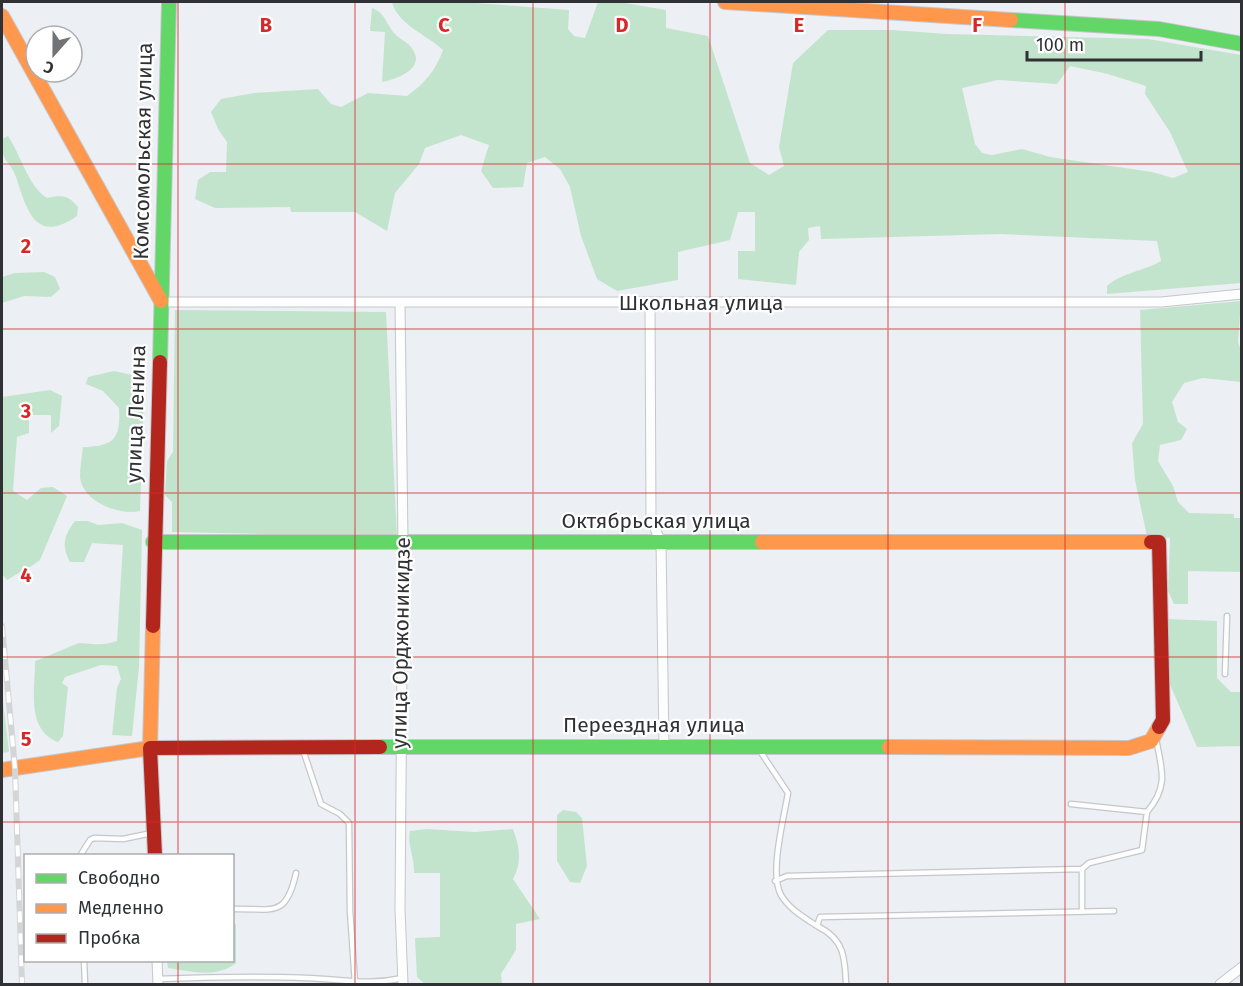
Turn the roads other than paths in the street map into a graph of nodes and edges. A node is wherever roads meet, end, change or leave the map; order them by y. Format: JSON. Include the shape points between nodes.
{"nodes":[{"id":1,"x":169,"y":2,"type":"edge"},
{"id":2,"x":725,"y":2,"type":"edge"},
{"id":3,"x":2,"y":16,"type":"edge"},
{"id":4,"x":1242,"y":44,"type":"edge"},
{"id":5,"x":1242,"y":294,"type":"edge"},
{"id":6,"x":161,"y":302,"type":"junction"},
{"id":7,"x":400,"y":302,"type":"junction"},
{"id":8,"x":650,"y":303,"type":"junction"},
{"id":9,"x":153,"y":542,"type":"junction"},
{"id":10,"x":403,"y":542,"type":"junction"},
{"id":11,"x":660,"y":542,"type":"junction"},
{"id":12,"x":1227,"y":616,"type":"dead end"},
{"id":13,"x":1225,"y":674,"type":"dead end"},
{"id":14,"x":1155,"y":736,"type":"junction"},
{"id":15,"x":664,"y":746,"type":"junction"},
{"id":16,"x":757,"y":746,"type":"junction"},
{"id":17,"x":303,"y":747,"type":"junction"},
{"id":18,"x":399,"y":747,"type":"junction"},
{"id":19,"x":150,"y":748,"type":"junction"},
{"id":20,"x":2,"y":770,"type":"edge"},
{"id":21,"x":1071,"y":804,"type":"dead end"},
{"id":22,"x":1147,"y":812,"type":"junction"},
{"id":23,"x":154,"y":832,"type":"junction"},
{"id":24,"x":81,"y":854,"type":"edge"},
{"id":25,"x":154,"y":854,"type":"edge"},
{"id":26,"x":1082,"y":869,"type":"junction"},
{"id":27,"x":296,"y":873,"type":"dead end"},
{"id":28,"x":775,"y":881,"type":"junction"},
{"id":29,"x":234,"y":909,"type":"edge"},
{"id":30,"x":1114,"y":911,"type":"dead end"},
{"id":31,"x":1082,"y":912,"type":"junction"},
{"id":32,"x":817,"y":926,"type":"junction"},
{"id":33,"x":84,"y":962,"type":"edge"},
{"id":34,"x":157,"y":962,"type":"edge"},
{"id":35,"x":1242,"y":968,"type":"edge"},
{"id":36,"x":403,"y":981,"type":"edge"},
{"id":37,"x":158,"y":982,"type":"edge"},
{"id":38,"x":355,"y":983,"type":"junction"},
{"id":39,"x":85,"y":984,"type":"edge"},
{"id":40,"x":846,"y":984,"type":"edge"},
{"id":41,"x":1220,"y":984,"type":"edge"}],
"edges":[{"from":1,"to":6,"type":"street","name":"Комсомольская улица"},
{"from":2,"to":4,"type":"street","via":[[1159,29]]},
{"from":3,"to":6,"type":"street"},
{"from":5,"to":8,"type":"street","name":"Школьная улица","via":[[1161,302]]},
{"from":6,"to":7,"type":"street","name":"Школьная улица"},
{"from":6,"to":9,"type":"street","name":"улица Ленина"},
{"from":7,"to":8,"type":"street","name":"Школьная улица"},
{"from":7,"to":10,"type":"street","name":"улица Орджоникидзе"},
{"from":8,"to":11,"type":"street","via":[[651,520]]},
{"from":9,"to":10,"type":"street","name":"Октябрьская улица"},
{"from":9,"to":19,"type":"street","name":"улица Ленина"},
{"from":10,"to":11,"type":"street","name":"Октябрьская улица"},
{"from":10,"to":18,"type":"street","name":"улица Орджоникидзе"},
{"from":11,"to":14,"type":"street","name":"Октябрьская улица","via":[[1159,542],[1163,720]]},
{"from":11,"to":15,"type":"street"},
{"from":12,"to":13,"type":"lane"},
{"from":14,"to":16,"type":"street","name":"Переездная улица","via":[[1145,745],[1129,748]]},
{"from":14,"to":22,"type":"lane","via":[[1164,781]]},
{"from":15,"to":16,"type":"street","name":"Переездная улица"},
{"from":15,"to":18,"type":"street","name":"Переездная улица"},
{"from":16,"to":28,"type":"lane","via":[[788,793]]},
{"from":17,"to":18,"type":"street","name":"Переездная улица"},
{"from":17,"to":19,"type":"street","name":"Переездная улица"},
{"from":17,"to":38,"type":"lane","via":[[321,804],[349,823]]},
{"from":18,"to":36,"type":"street","name":"улица Орджоникидзе"},
{"from":19,"to":20,"type":"street","name":"Переездная улица"},
{"from":19,"to":23,"type":"street","name":"улица Ленина"},
{"from":21,"to":22,"type":"lane"},
{"from":22,"to":26,"type":"lane","via":[[1142,850],[1089,862]]},
{"from":23,"to":24,"type":"lane","via":[[123,839],[94,838]]},
{"from":23,"to":25,"type":"street","name":"улица Ленина"},
{"from":26,"to":28,"type":"lane","via":[[788,876]]},
{"from":26,"to":31,"type":"lane"},
{"from":27,"to":29,"type":"lane","via":[[285,905]]},
{"from":28,"to":32,"type":"lane","via":[[791,907]]},
{"from":30,"to":31,"type":"lane"},
{"from":31,"to":32,"type":"lane","via":[[820,917]]},
{"from":32,"to":40,"type":"lane","via":[[842,946]]},
{"from":33,"to":39,"type":"lane"},
{"from":34,"to":37,"type":"street"},
{"from":35,"to":41,"type":"street"},
{"from":36,"to":38,"type":"lane"},
{"from":37,"to":38,"type":"lane","via":[[250,976]]}]}
